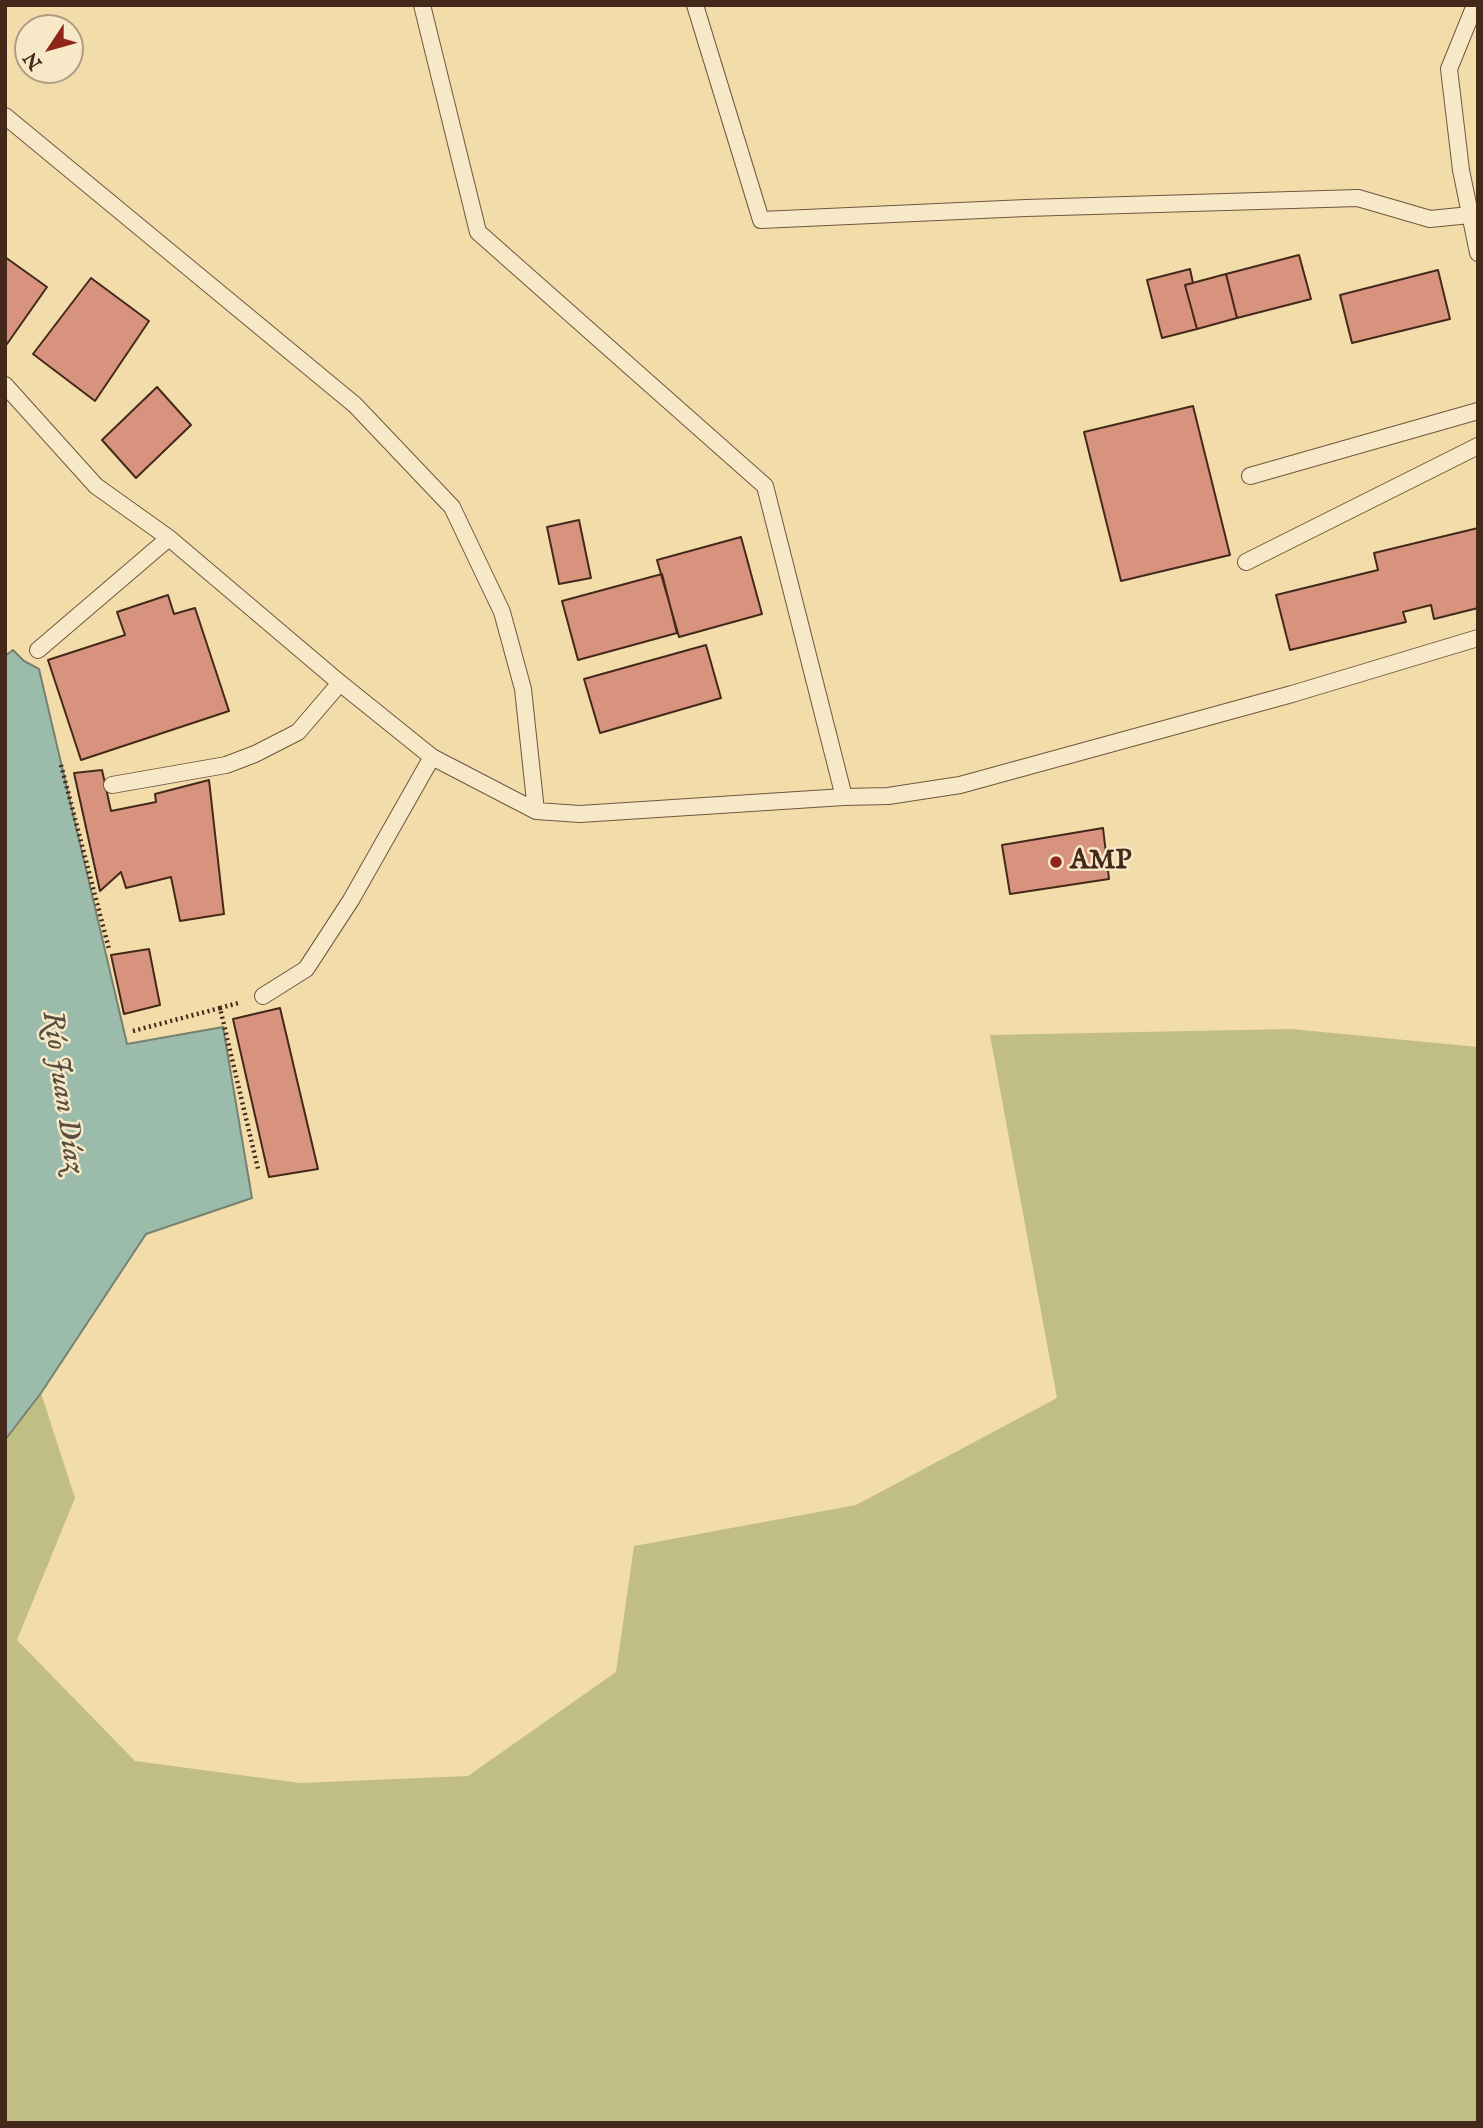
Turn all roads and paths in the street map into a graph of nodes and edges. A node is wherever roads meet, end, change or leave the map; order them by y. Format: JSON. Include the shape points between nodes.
{"nodes":[{"id":1,"x":422,"y":5,"type":"edge"},
{"id":2,"x":695,"y":5,"type":"edge"},
{"id":3,"x":1475,"y":5,"type":"edge"},
{"id":4,"x":5,"y":116,"type":"edge"},
{"id":5,"x":1470,"y":215,"type":"junction"},
{"id":6,"x":1478,"y":253,"type":"edge"},
{"id":7,"x":5,"y":385,"type":"edge"},
{"id":8,"x":1478,"y":411,"type":"edge"},
{"id":9,"x":1478,"y":446,"type":"edge"},
{"id":10,"x":1250,"y":476,"type":"dead end"},
{"id":11,"x":169,"y":538,"type":"junction"},
{"id":12,"x":1245,"y":562,"type":"dead end"},
{"id":13,"x":1478,"y":638,"type":"edge"},
{"id":14,"x":38,"y":650,"type":"dead end"},
{"id":15,"x":340,"y":683,"type":"junction"},
{"id":16,"x":432,"y":757,"type":"junction"},
{"id":17,"x":61,"y":765,"type":"dead end"},
{"id":18,"x":112,"y":785,"type":"dead end"},
{"id":19,"x":844,"y":797,"type":"junction"},
{"id":20,"x":536,"y":811,"type":"junction"},
{"id":21,"x":109,"y":949,"type":"dead end"},
{"id":22,"x":263,"y":996,"type":"dead end"},
{"id":23,"x":133,"y":1031,"type":"dead end"},
{"id":24,"x":258,"y":1169,"type":"dead end"}],
"edges":[{"from":1,"to":19,"type":"lane","via":[[478,232],[765,486]]},
{"from":2,"to":5,"type":"lane","via":[[761,219],[1358,198],[1430,219]]},
{"from":3,"to":5,"type":"lane","via":[[1449,69]]},
{"from":4,"to":20,"type":"lane","via":[[355,405],[452,507],[502,612],[523,689]]},
{"from":5,"to":6,"type":"lane"},
{"from":7,"to":11,"type":"lane","via":[[96,486]]},
{"from":8,"to":10,"type":"lane"},
{"from":9,"to":12,"type":"lane"},
{"from":11,"to":14,"type":"lane"},
{"from":11,"to":15,"type":"lane"},
{"from":13,"to":19,"type":"lane","via":[[960,785],[888,796]]},
{"from":15,"to":16,"type":"lane"},
{"from":15,"to":18,"type":"lane","via":[[298,732],[255,754],[226,765]]},
{"from":16,"to":20,"type":"lane"},
{"from":16,"to":22,"type":"lane","via":[[306,969]]},
{"from":17,"to":21,"type":"path"},
{"from":19,"to":20,"type":"lane","via":[[580,814]]},
{"from":23,"to":24,"type":"path","via":[[220,1008]]}]}
